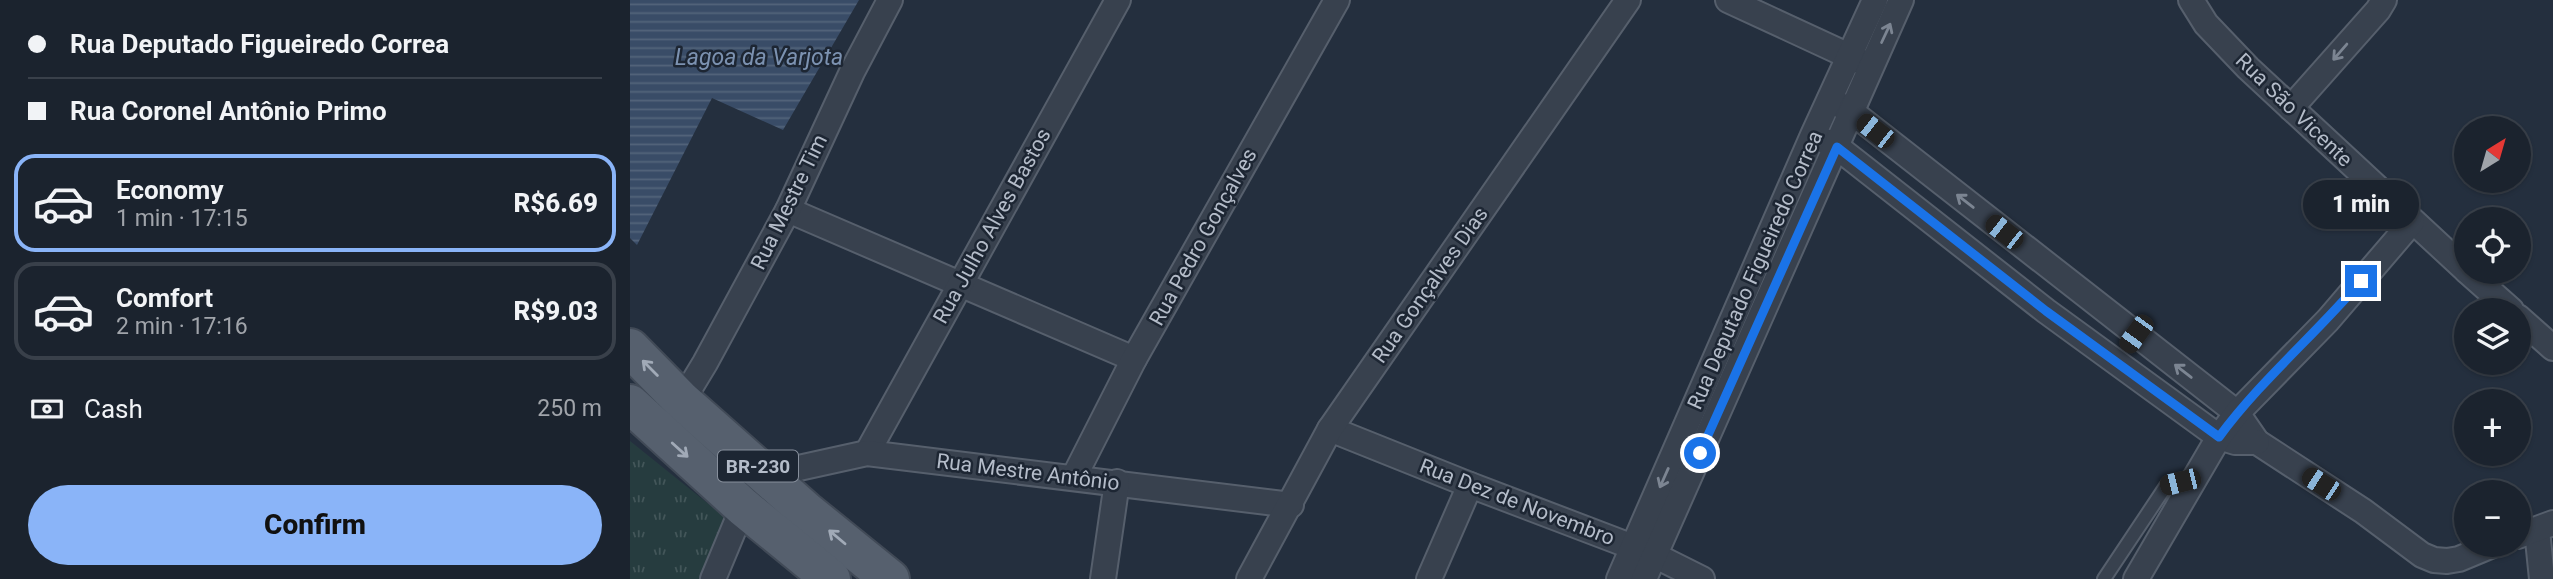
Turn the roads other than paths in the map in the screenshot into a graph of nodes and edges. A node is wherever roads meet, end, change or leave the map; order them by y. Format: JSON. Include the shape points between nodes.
{"nodes":[{"id":1,"x":890,"y":0,"type":"edge"},
{"id":2,"x":1118,"y":0,"type":"edge"},
{"id":3,"x":1337,"y":0,"type":"edge"},
{"id":4,"x":1628,"y":0,"type":"edge"},
{"id":5,"x":1728,"y":0,"type":"edge"},
{"id":6,"x":1875,"y":0,"type":"edge"},
{"id":7,"x":1901,"y":0,"type":"edge"},
{"id":8,"x":2191,"y":0,"type":"edge"},
{"id":9,"x":2384,"y":0,"type":"edge"},
{"id":10,"x":1860,"y":62,"type":"junction"},
{"id":11,"x":1830,"y":99,"type":"junction"},
{"id":12,"x":2291,"y":108,"type":"junction"},
{"id":13,"x":1853,"y":113,"type":"junction"},
{"id":14,"x":1813,"y":135,"type":"junction"},
{"id":15,"x":1837,"y":147,"type":"junction"},
{"id":16,"x":1941,"y":182,"type":"junction"},
{"id":17,"x":788,"y":210,"type":"junction"},
{"id":18,"x":1919,"y":210,"type":"junction"},
{"id":19,"x":2412,"y":222,"type":"junction"},
{"id":20,"x":2454,"y":259,"type":"edge"},
{"id":21,"x":2068,"y":281,"type":"junction"},
{"id":22,"x":960,"y":283,"type":"junction"},
{"id":23,"x":2482,"y":284,"type":"edge"},
{"id":24,"x":2497,"y":298,"type":"edge"},
{"id":25,"x":2046,"y":311,"type":"junction"},
{"id":26,"x":2531,"y":329,"type":"edge"},
{"id":27,"x":2136,"y":334,"type":"junction"},
{"id":28,"x":630,"y":348,"type":"edge"},
{"id":29,"x":2553,"y":348,"type":"edge"},
{"id":30,"x":1134,"y":359,"type":"junction"},
{"id":31,"x":2116,"y":362,"type":"junction"},
{"id":32,"x":682,"y":401,"type":"junction"},
{"id":33,"x":634,"y":413,"type":"edge"},
{"id":34,"x":2237,"y":413,"type":"junction"},
{"id":35,"x":1330,"y":429,"type":"junction"},
{"id":36,"x":2219,"y":437,"type":"junction"},
{"id":37,"x":2257,"y":442,"type":"junction"},
{"id":38,"x":867,"y":453,"type":"junction"},
{"id":39,"x":767,"y":475,"type":"junction"},
{"id":40,"x":1074,"y":477,"type":"junction"},
{"id":41,"x":2195,"y":479,"type":"junction"},
{"id":42,"x":1117,"y":482,"type":"junction"},
{"id":43,"x":1470,"y":485,"type":"junction"},
{"id":44,"x":1291,"y":505,"type":"junction"},
{"id":45,"x":743,"y":507,"type":"junction"},
{"id":46,"x":2536,"y":530,"type":"edge"},
{"id":47,"x":1644,"y":551,"type":"junction"},
{"id":48,"x":2464,"y":557,"type":"edge"},
{"id":49,"x":713,"y":579,"type":"edge"},
{"id":50,"x":831,"y":579,"type":"edge"},
{"id":51,"x":890,"y":579,"type":"edge"},
{"id":52,"x":1103,"y":579,"type":"edge"},
{"id":53,"x":1249,"y":579,"type":"edge"},
{"id":54,"x":1429,"y":579,"type":"edge"},
{"id":55,"x":1619,"y":579,"type":"edge"},
{"id":56,"x":1644,"y":579,"type":"edge"},
{"id":57,"x":1702,"y":579,"type":"edge"},
{"id":58,"x":2104,"y":579,"type":"edge"},
{"id":59,"x":2136,"y":579,"type":"edge"},
{"id":60,"x":2542,"y":579,"type":"edge"}],
"edges":[{"from":1,"to":17,"type":"street","name":"Rua Mestre Tim"},
{"from":2,"to":22,"type":"street","name":"Rua Julho Alves Bastos"},
{"from":3,"to":30,"type":"street","name":"Rua Pedro Gonçalves"},
{"from":4,"to":35,"type":"street","name":"Rua Gonçalves Dias"},
{"from":5,"to":10,"type":"street"},
{"from":6,"to":10,"type":"street","name":"Rua Deputado Figueiredo Correa"},
{"from":10,"to":7,"type":"street","name":"Rua Deputado Figueiredo Correa","one_way":true},
{"from":8,"to":12,"type":"street","name":"Rua São Vicente","via":[[2206,24]]},
{"from":9,"to":12,"type":"street","one_way":true},
{"from":10,"to":11,"type":"street","name":"Rua Deputado Figueiredo Correa"},
{"from":10,"to":13,"type":"street","name":"Rua Deputado Figueiredo Correa"},
{"from":11,"to":13,"type":"street"},
{"from":11,"to":14,"type":"street","name":"Rua Deputado Figueiredo Correa"},
{"from":12,"to":19,"type":"street","name":"Rua São Vicente"},
{"from":13,"to":15,"type":"street","name":"Rua Deputado Figueiredo Correa"},
{"from":13,"to":16,"type":"street"},
{"from":14,"to":15,"type":"street"},
{"from":14,"to":47,"type":"street","name":"Rua Deputado Figueiredo Correa","one_way":true},
{"from":15,"to":18,"type":"street"},
{"from":15,"to":47,"type":"street","name":"Rua Deputado Figueiredo Correa"},
{"from":16,"to":18,"type":"street"},
{"from":21,"to":16,"type":"street","one_way":true},
{"from":17,"to":22,"type":"street"},
{"from":17,"to":32,"type":"street","name":"Rua Mestre Tim"},
{"from":18,"to":25,"type":"street"},
{"from":19,"to":20,"type":"street","name":"Rua São Vicente"},
{"from":19,"to":34,"type":"street","via":[[2328,320]]},
{"from":21,"to":25,"type":"street"},
{"from":21,"to":27,"type":"street"},
{"from":22,"to":30,"type":"street"},
{"from":22,"to":38,"type":"street","name":"Rua Julho Alves Bastos"},
{"from":23,"to":24,"type":"street","name":"Rua São Vicente"},
{"from":25,"to":31,"type":"street"},
{"from":26,"to":29,"type":"street"},
{"from":27,"to":31,"type":"street"},
{"from":34,"to":27,"type":"street","one_way":true},
{"from":32,"to":28,"type":"main road","number":"BR-230","one_way":true},
{"from":30,"to":40,"type":"street","name":"Rua Pedro Gonçalves"},
{"from":31,"to":36,"type":"street"},
{"from":32,"to":33,"type":"street"},
{"from":32,"to":39,"type":"main road","number":"BR-230"},
{"from":33,"to":45,"type":"main road","number":"BR-230","one_way":true},
{"from":34,"to":36,"type":"street"},
{"from":34,"to":37,"type":"street"},
{"from":35,"to":43,"type":"street","name":"Rua Dez de Novembro"},
{"from":35,"to":44,"type":"street","name":"Rua Gonçalves Dias"},
{"from":36,"to":37,"type":"street"},
{"from":36,"to":41,"type":"street"},
{"from":37,"to":48,"type":"street","via":[[2422,555],[2447,561]]},
{"from":38,"to":39,"type":"street","name":"Rua Mestre Antônio"},
{"from":38,"to":40,"type":"street","name":"Rua Mestre Antônio"},
{"from":51,"to":39,"type":"main road","number":"BR-230","one_way":true},
{"from":40,"to":42,"type":"street","name":"Rua Mestre Antônio"},
{"from":41,"to":58,"type":"lane","via":[[2166,486]]},
{"from":41,"to":59,"type":"street"},
{"from":42,"to":44,"type":"street","name":"Rua Mestre Antônio"},
{"from":42,"to":52,"type":"street"},
{"from":43,"to":47,"type":"street","name":"Rua Dez de Novembro"},
{"from":43,"to":54,"type":"street"},
{"from":44,"to":53,"type":"street","name":"Rua Gonçalves Dias"},
{"from":45,"to":49,"type":"street"},
{"from":45,"to":50,"type":"main road","number":"BR-230"},
{"from":46,"to":60,"type":"street"},
{"from":47,"to":55,"type":"street","name":"Rua Deputado Figueiredo Correa"},
{"from":47,"to":56,"type":"street","name":"Rua Deputado Figueiredo Correa"},
{"from":47,"to":57,"type":"street","name":"Rua Dez de Novembro"}]}
